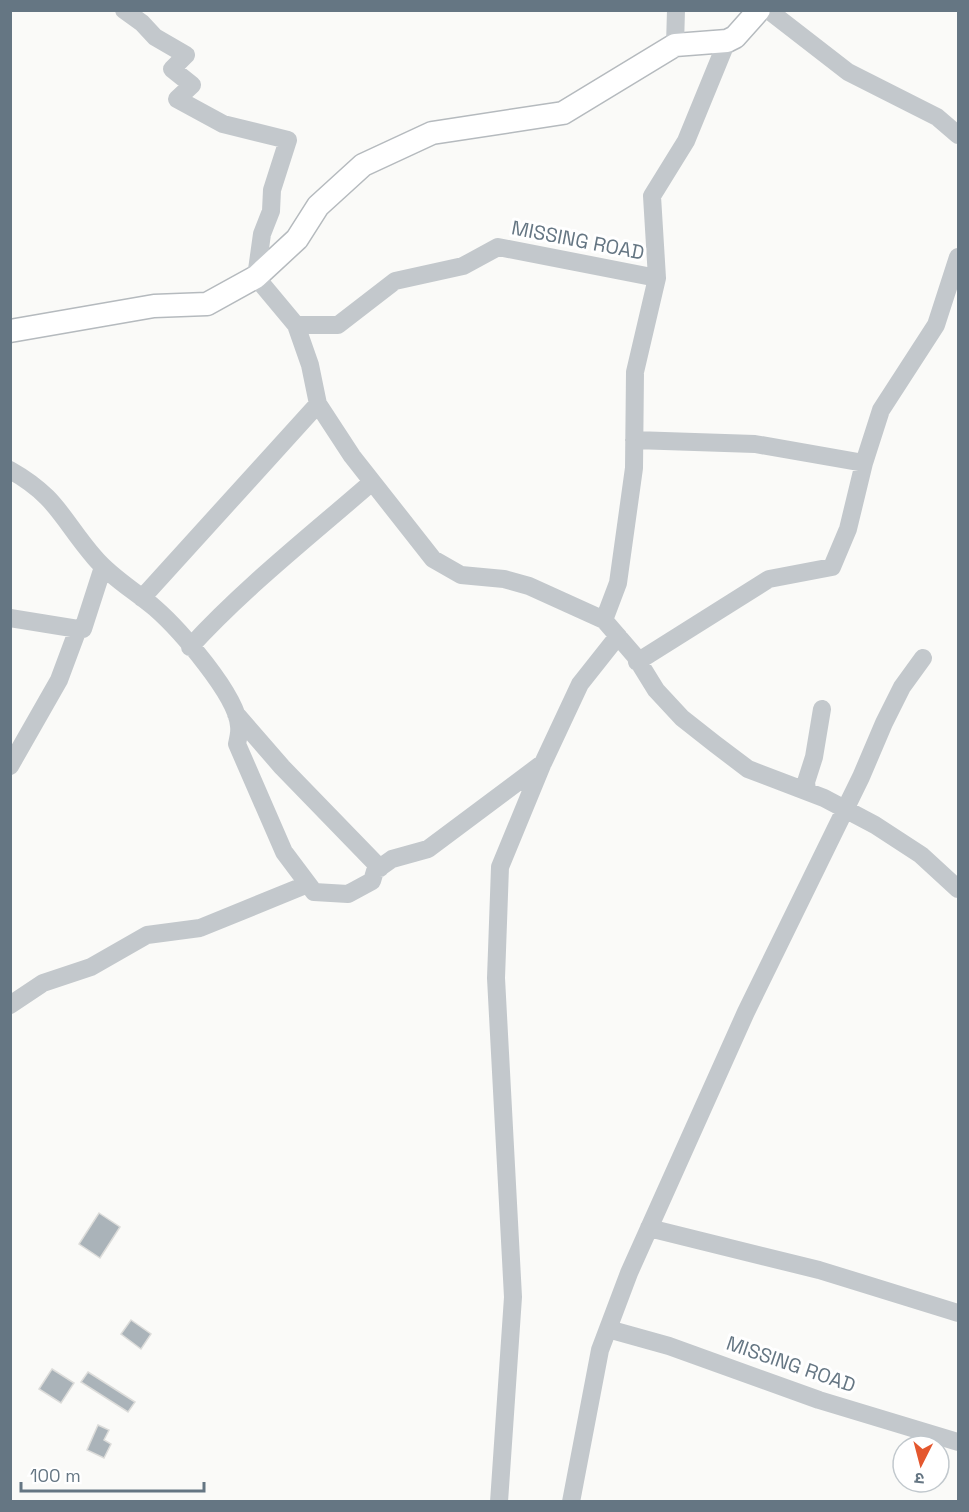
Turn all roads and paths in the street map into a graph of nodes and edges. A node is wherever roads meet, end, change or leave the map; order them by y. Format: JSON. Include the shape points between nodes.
{"nodes":[{"id":1,"x":124,"y":10,"type":"edge"},
{"id":2,"x":676,"y":10,"type":"edge"},
{"id":3,"x":759,"y":10,"type":"edge"},
{"id":4,"x":768,"y":10,"type":"edge"},
{"id":5,"x":727,"y":41,"type":"junction"},
{"id":6,"x":675,"y":45,"type":"junction"},
{"id":7,"x":958,"y":135,"type":"edge"},
{"id":8,"x":958,"y":256,"type":"edge"},
{"id":9,"x":256,"y":277,"type":"junction"},
{"id":10,"x":657,"y":278,"type":"junction"},
{"id":11,"x":296,"y":325,"type":"junction"},
{"id":12,"x":10,"y":331,"type":"edge"},
{"id":13,"x":318,"y":404,"type":"junction"},
{"id":14,"x":634,"y":440,"type":"junction"},
{"id":15,"x":864,"y":463,"type":"junction"},
{"id":16,"x":10,"y":470,"type":"edge"},
{"id":17,"x":372,"y":482,"type":"junction"},
{"id":18,"x":104,"y":567,"type":"junction"},
{"id":19,"x":142,"y":598,"type":"junction"},
{"id":20,"x":10,"y":618,"type":"edge"},
{"id":21,"x":604,"y":620,"type":"junction"},
{"id":22,"x":83,"y":629,"type":"dead end"},
{"id":23,"x":618,"y":636,"type":"junction"},
{"id":24,"x":190,"y":647,"type":"junction"},
{"id":25,"x":923,"y":658,"type":"dead end"},
{"id":26,"x":637,"y":662,"type":"junction"},
{"id":27,"x":822,"y":709,"type":"dead end"},
{"id":28,"x":236,"y":714,"type":"junction"},
{"id":29,"x":543,"y":763,"type":"junction"},
{"id":30,"x":10,"y":766,"type":"edge"},
{"id":31,"x":807,"y":791,"type":"junction"},
{"id":32,"x":844,"y":808,"type":"junction"},
{"id":33,"x":380,"y":868,"type":"junction"},
{"id":34,"x":308,"y":884,"type":"junction"},
{"id":35,"x":958,"y":889,"type":"edge"},
{"id":36,"x":10,"y":1005,"type":"edge"},
{"id":37,"x":649,"y":1228,"type":"junction"},
{"id":38,"x":958,"y":1313,"type":"edge"},
{"id":39,"x":608,"y":1329,"type":"junction"},
{"id":40,"x":958,"y":1442,"type":"edge"},
{"id":41,"x":499,"y":1502,"type":"edge"},
{"id":42,"x":571,"y":1502,"type":"edge"}],
"edges":[{"from":1,"to":9,"type":"street","via":[[154,37],[186,55],[172,69],[192,85],[177,99],[223,124],[288,140],[272,190]]},
{"from":2,"to":6,"type":"street"},
{"from":3,"to":5,"type":"main road","via":[[735,38]]},
{"from":4,"to":7,"type":"street","via":[[848,72],[938,117]]},
{"from":5,"to":6,"type":"main road"},
{"from":5,"to":10,"type":"street","name":"MISSING ROAD","via":[[686,141],[652,196]]},
{"from":6,"to":9,"type":"main road","via":[[563,112],[432,134],[363,165],[318,206],[297,239]]},
{"from":8,"to":15,"type":"street","via":[[936,325],[881,410]]},
{"from":9,"to":11,"type":"street"},
{"from":9,"to":12,"type":"main road","via":[[207,304],[154,306]]},
{"from":10,"to":11,"type":"street","name":"MISSING ROAD","via":[[498,247],[463,266],[394,282],[338,325]]},
{"from":10,"to":14,"type":"street","name":"MISSING ROAD","via":[[635,372]]},
{"from":11,"to":13,"type":"street"},
{"from":13,"to":17,"type":"street"},
{"from":13,"to":19,"type":"street"},
{"from":14,"to":15,"type":"street","via":[[755,444]]},
{"from":14,"to":21,"type":"street","name":"MISSING ROAD","via":[[634,468],[618,583]]},
{"from":15,"to":26,"type":"street","via":[[848,530],[832,567],[769,579]]},
{"from":16,"to":18,"type":"street","via":[[36,484],[52,500]]},
{"from":17,"to":21,"type":"street","via":[[434,560],[461,575],[530,586]]},
{"from":17,"to":24,"type":"street","via":[[263,579],[229,604]]},
{"from":18,"to":19,"type":"street"},
{"from":18,"to":22,"type":"street"},
{"from":19,"to":24,"type":"street"},
{"from":20,"to":30,"type":"street","via":[[78,629],[59,680]]},
{"from":21,"to":23,"type":"street"},
{"from":23,"to":26,"type":"street"},
{"from":23,"to":29,"type":"street","via":[[580,684]]},
{"from":24,"to":28,"type":"street","via":[[222,684]]},
{"from":25,"to":32,"type":"street","via":[[902,687]]},
{"from":26,"to":31,"type":"street","via":[[682,718],[715,744],[748,769]]},
{"from":27,"to":31,"type":"street"},
{"from":28,"to":33,"type":"street"},
{"from":28,"to":34,"type":"street","via":[[237,744],[284,852]]},
{"from":29,"to":33,"type":"street","via":[[428,849],[392,859]]},
{"from":29,"to":41,"type":"street","via":[[500,867],[496,978],[513,1297]]},
{"from":31,"to":32,"type":"street"},
{"from":32,"to":35,"type":"street","via":[[921,855]]},
{"from":32,"to":37,"type":"street"},
{"from":33,"to":34,"type":"street","via":[[372,881],[348,894],[314,892]]},
{"from":34,"to":36,"type":"street","via":[[200,928],[147,935],[91,967],[43,983]]},
{"from":37,"to":38,"type":"street","via":[[819,1270]]},
{"from":37,"to":39,"type":"street"},
{"from":39,"to":40,"type":"street","name":"MISSING ROAD"},
{"from":39,"to":42,"type":"street","via":[[600,1350]]}]}
